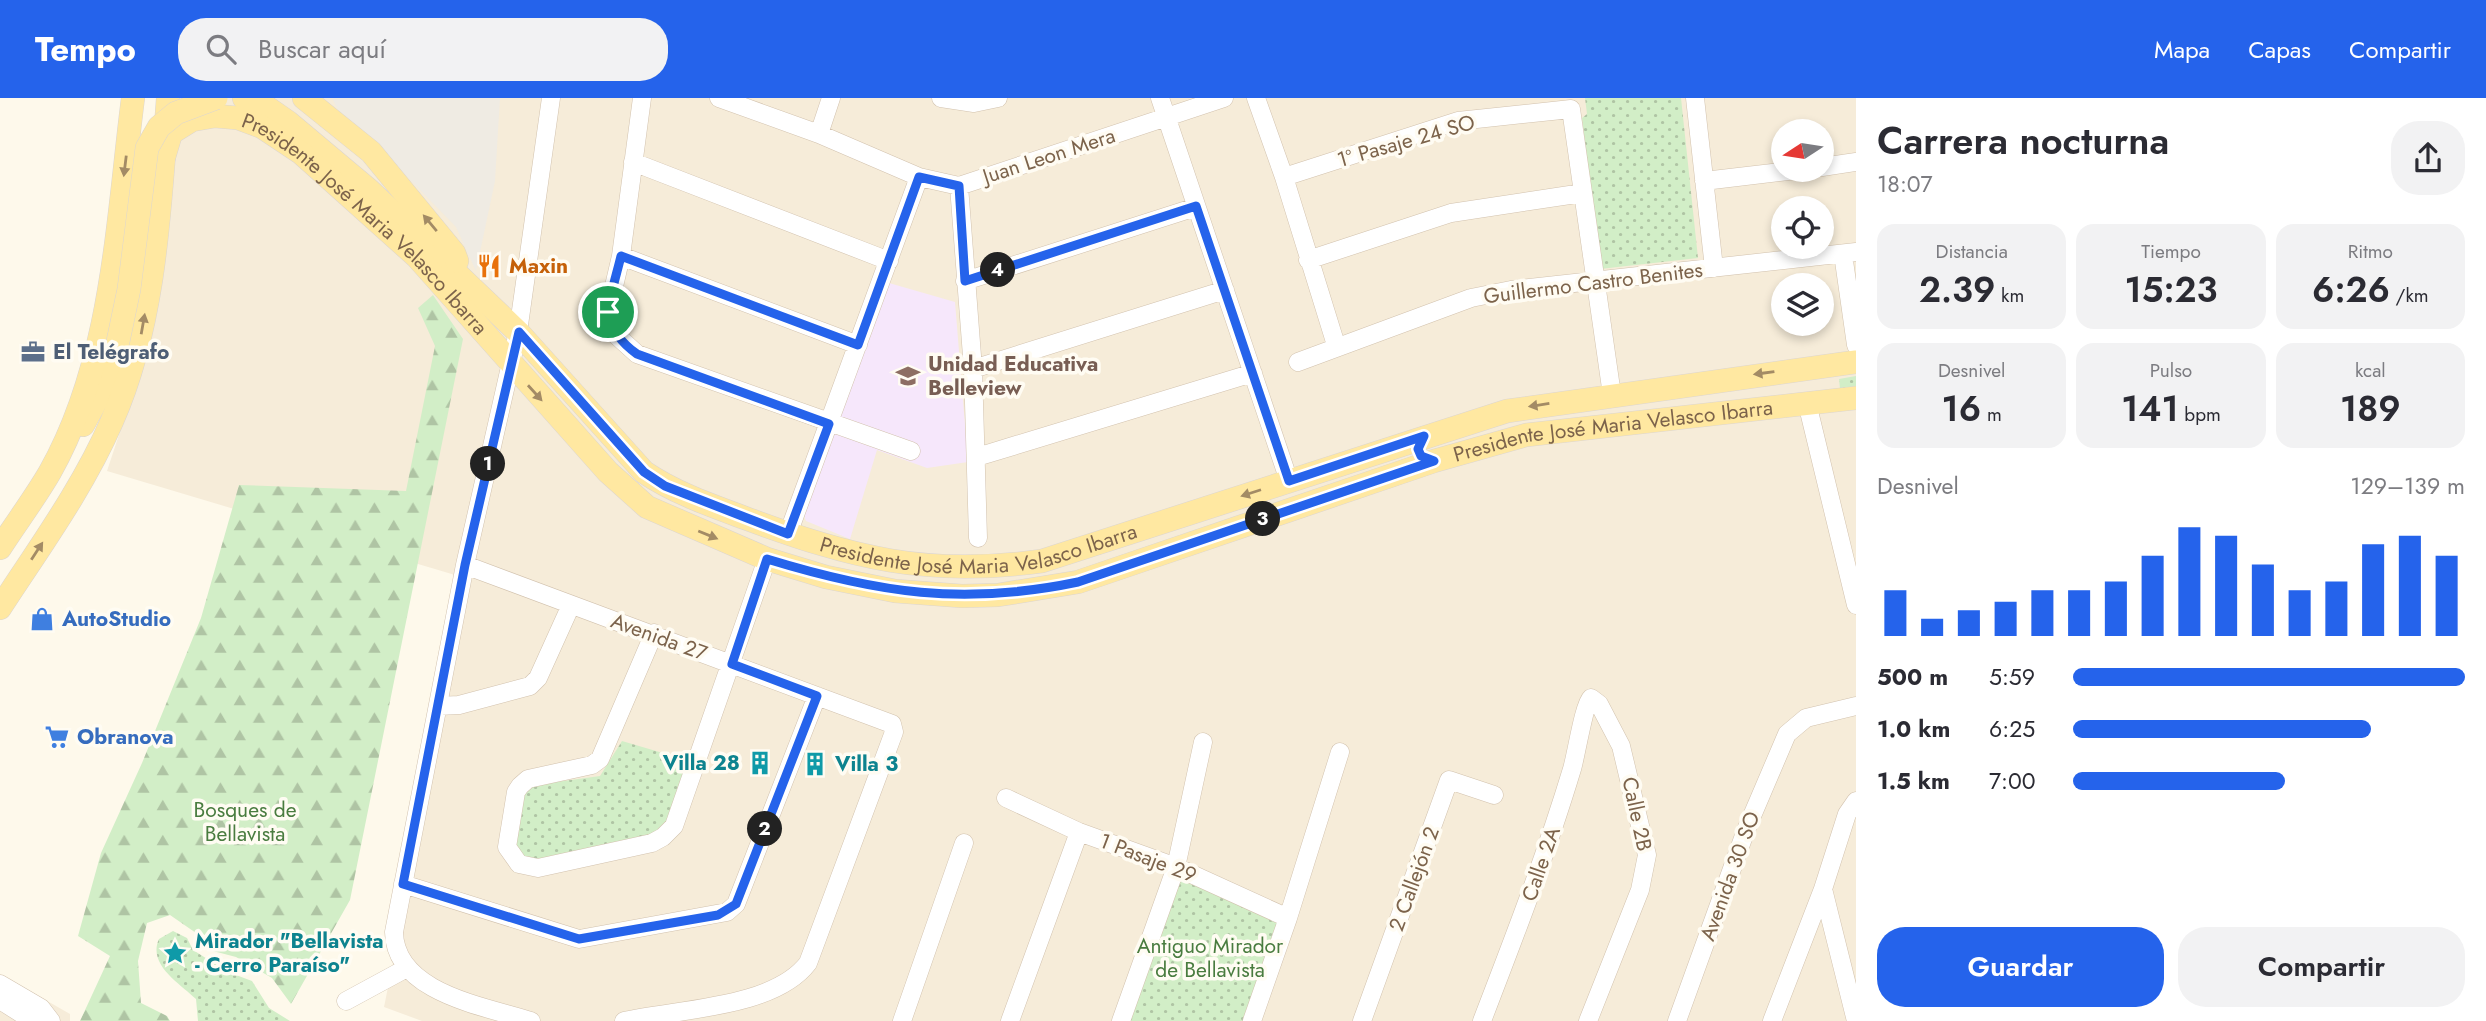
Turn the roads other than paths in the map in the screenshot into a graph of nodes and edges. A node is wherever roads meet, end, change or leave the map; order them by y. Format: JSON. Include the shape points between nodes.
{"nodes":[{"id":1,"x":133,"y":98,"type":"edge"},
{"id":2,"x":168,"y":98,"type":"edge"},
{"id":3,"x":216,"y":98,"type":"edge"},
{"id":4,"x":244,"y":98,"type":"edge"},
{"id":5,"x":304,"y":98,"type":"edge"},
{"id":6,"x":551,"y":98,"type":"edge"},
{"id":7,"x":642,"y":98,"type":"edge"},
{"id":8,"x":719,"y":98,"type":"edge"},
{"id":9,"x":831,"y":98,"type":"edge"},
{"id":10,"x":941,"y":98,"type":"edge"},
{"id":11,"x":998,"y":98,"type":"edge"},
{"id":12,"x":1160,"y":98,"type":"edge"},
{"id":13,"x":1224,"y":98,"type":"edge"},
{"id":14,"x":1256,"y":98,"type":"edge"},
{"id":15,"x":1695,"y":98,"type":"edge"},
{"id":16,"x":1167,"y":118,"type":"junction"},
{"id":17,"x":819,"y":134,"type":"junction"},
{"id":18,"x":163,"y":160,"type":"junction"},
{"id":19,"x":633,"y":162,"type":"junction"},
{"id":20,"x":1856,"y":162,"type":"edge"},
{"id":21,"x":1834,"y":165,"type":"edge"},
{"id":22,"x":1771,"y":173,"type":"edge"},
{"id":23,"x":919,"y":177,"type":"junction"},
{"id":24,"x":1284,"y":177,"type":"junction"},
{"id":25,"x":1704,"y":181,"type":"junction"},
{"id":26,"x":959,"y":186,"type":"junction"},
{"id":27,"x":1583,"y":193,"type":"junction"},
{"id":28,"x":1196,"y":206,"type":"junction"},
{"id":29,"x":1849,"y":253,"type":"edge"},
{"id":30,"x":621,"y":256,"type":"junction"},
{"id":31,"x":1308,"y":260,"type":"junction"},
{"id":32,"x":889,"y":261,"type":"junction"},
{"id":33,"x":1714,"y":268,"type":"junction"},
{"id":34,"x":464,"y":281,"type":"junction"},
{"id":35,"x":965,"y":281,"type":"junction"},
{"id":36,"x":1595,"y":281,"type":"junction"},
{"id":37,"x":1225,"y":290,"type":"junction"},
{"id":38,"x":519,"y":332,"type":"junction"},
{"id":39,"x":858,"y":345,"type":"junction"},
{"id":40,"x":1336,"y":345,"type":"junction"},
{"id":41,"x":1852,"y":357,"type":"edge"},
{"id":42,"x":1298,"y":362,"type":"dead end"},
{"id":43,"x":511,"y":367,"type":"junction"},
{"id":44,"x":1805,"y":368,"type":"junction"},
{"id":45,"x":974,"y":369,"type":"junction"},
{"id":46,"x":1253,"y":373,"type":"junction"},
{"id":47,"x":1612,"y":395,"type":"junction"},
{"id":48,"x":1852,"y":399,"type":"edge"},
{"id":49,"x":1807,"y":403,"type":"junction"},
{"id":50,"x":829,"y":424,"type":"junction"},
{"id":51,"x":1424,"y":436,"type":"junction"},
{"id":52,"x":911,"y":451,"type":"dead end"},
{"id":53,"x":977,"y":457,"type":"junction"},
{"id":54,"x":1434,"y":461,"type":"junction"},
{"id":55,"x":50,"y":471,"type":"junction"},
{"id":56,"x":1289,"y":481,"type":"junction"},
{"id":57,"x":788,"y":534,"type":"junction"},
{"id":58,"x":978,"y":538,"type":"dead end"},
{"id":59,"x":0,"y":548,"type":"edge"},
{"id":60,"x":767,"y":559,"type":"junction"},
{"id":61,"x":465,"y":565,"type":"junction"},
{"id":62,"x":570,"y":605,"type":"junction"},
{"id":63,"x":1856,"y":605,"type":"edge"},
{"id":64,"x":0,"y":608,"type":"edge"},
{"id":65,"x":654,"y":633,"type":"junction"},
{"id":66,"x":732,"y":664,"type":"junction"},
{"id":67,"x":817,"y":696,"type":"junction"},
{"id":68,"x":1587,"y":703,"type":"joint"},
{"id":69,"x":438,"y":706,"type":"junction"},
{"id":70,"x":1856,"y":706,"type":"edge"},
{"id":71,"x":1203,"y":742,"type":"dead end"},
{"id":72,"x":1340,"y":752,"type":"dead end"},
{"id":73,"x":1494,"y":795,"type":"dead end"},
{"id":74,"x":1006,"y":798,"type":"dead end"},
{"id":75,"x":1852,"y":807,"type":"edge"},
{"id":76,"x":1079,"y":832,"type":"junction"},
{"id":77,"x":964,"y":843,"type":"dead end"},
{"id":78,"x":1176,"y":867,"type":"junction"},
{"id":79,"x":403,"y":884,"type":"junction"},
{"id":80,"x":1823,"y":889,"type":"junction"},
{"id":81,"x":1289,"y":918,"type":"junction"},
{"id":82,"x":405,"y":969,"type":"junction"},
{"id":83,"x":0,"y":984,"type":"edge"},
{"id":84,"x":0,"y":1000,"type":"edge"},
{"id":85,"x":346,"y":1001,"type":"dead end"},
{"id":86,"x":33,"y":1021,"type":"edge"},
{"id":87,"x":51,"y":1021,"type":"edge"},
{"id":88,"x":531,"y":1021,"type":"edge"},
{"id":89,"x":624,"y":1021,"type":"edge"},
{"id":90,"x":902,"y":1021,"type":"edge"},
{"id":91,"x":1010,"y":1021,"type":"edge"},
{"id":92,"x":1121,"y":1021,"type":"edge"},
{"id":93,"x":1252,"y":1021,"type":"edge"},
{"id":94,"x":1362,"y":1021,"type":"edge"},
{"id":95,"x":1482,"y":1021,"type":"edge"},
{"id":96,"x":1588,"y":1021,"type":"edge"},
{"id":97,"x":1677,"y":1021,"type":"edge"},
{"id":98,"x":1772,"y":1021,"type":"edge"},
{"id":99,"x":1856,"y":1021,"type":"edge"}],
"edges":[{"from":1,"to":55,"type":"main road","one_way":true,"via":[[103,322],[84,390]]},
{"from":2,"to":18,"type":"main road"},
{"from":3,"to":55,"type":"main road","bridge":true,"via":[[176,113],[159,127],[147,148],[116,351],[89,416]]},
{"from":4,"to":34,"type":"main road","name":"Presidente José Maria Velasco Ibarra","via":[[288,122],[369,190]]},
{"from":34,"to":5,"type":"main road","one_way":true,"via":[[454,253],[371,152]]},
{"from":6,"to":38,"type":"street"},
{"from":7,"to":19,"type":"street"},
{"from":8,"to":17,"type":"street","name":"Juan Leon Mera"},
{"from":9,"to":17,"type":"street"},
{"from":10,"to":11,"type":"street","via":[[974,103]]},
{"from":12,"to":16,"type":"street"},
{"from":13,"to":16,"type":"street","name":"Juan Leon Mera"},
{"from":14,"to":24,"type":"street"},
{"from":15,"to":25,"type":"street"},
{"from":16,"to":26,"type":"street","name":"Juan Leon Mera"},
{"from":16,"to":28,"type":"street"},
{"from":17,"to":23,"type":"street","name":"Juan Leon Mera"},
{"from":18,"to":43,"type":"main road","name":"Presidente José Maria Velasco Ibarra","via":[[171,133],[192,120],[238,118],[276,135],[350,194],[417,257],[486,332]]},
{"from":64,"to":18,"type":"main road","one_way":true,"via":[[86,473],[121,400],[145,311]]},
{"from":19,"to":30,"type":"street"},
{"from":19,"to":32,"type":"street"},
{"from":20,"to":21,"type":"street"},
{"from":22,"to":25,"type":"street"},
{"from":23,"to":26,"type":"street","name":"Juan Leon Mera"},
{"from":23,"to":32,"type":"street"},
{"from":24,"to":27,"type":"street","name":"1º Pasaje 24 SO","via":[[1458,121],[1571,109]]},
{"from":24,"to":31,"type":"street"},
{"from":25,"to":33,"type":"street"},
{"from":26,"to":35,"type":"street"},
{"from":27,"to":31,"type":"street","via":[[1451,213]]},
{"from":27,"to":36,"type":"street"},
{"from":28,"to":35,"type":"street"},
{"from":28,"to":37,"type":"street"},
{"from":29,"to":33,"type":"street","name":"Guillermo Castro Benites"},
{"from":29,"to":41,"type":"street"},
{"from":30,"to":39,"type":"street"},
{"from":30,"to":50,"type":"street","via":[[608,312],[616,335],[637,354]]},
{"from":31,"to":40,"type":"street"},
{"from":32,"to":39,"type":"street"},
{"from":33,"to":36,"type":"street","name":"Guillermo Castro Benites"},
{"from":34,"to":38,"type":"main road","name":"Presidente José Maria Velasco Ibarra"},
{"from":35,"to":45,"type":"street"},
{"from":36,"to":40,"type":"street","name":"Guillermo Castro Benites","via":[[1471,298]]},
{"from":36,"to":47,"type":"street"},
{"from":37,"to":45,"type":"street"},
{"from":37,"to":46,"type":"street"},
{"from":38,"to":43,"type":"street"},
{"from":38,"to":57,"type":"main road","name":"Presidente José Maria Velasco Ibarra","via":[[644,472],[665,486]]},
{"from":39,"to":50,"type":"street"},
{"from":40,"to":42,"type":"street","name":"Guillermo Castro Benites"},
{"from":41,"to":44,"type":"main road","name":"Presidente José Maria Velasco Ibarra"},
{"from":41,"to":48,"type":"main road","via":[[1834,373],[1832,383],[1836,392]]},
{"from":43,"to":60,"type":"main road","name":"Presidente José Maria Velasco Ibarra","one_way":true,"via":[[647,507]]},
{"from":43,"to":61,"type":"street"},
{"from":44,"to":47,"type":"main road","name":"Presidente José Maria Velasco Ibarra","one_way":true},
{"from":44,"to":49,"type":"main road","via":[[1815,372],[1822,385],[1820,395]]},
{"from":45,"to":53,"type":"street"},
{"from":46,"to":53,"type":"street"},
{"from":46,"to":56,"type":"street"},
{"from":47,"to":51,"type":"main road","name":"Presidente José Maria Velasco Ibarra","one_way":true,"via":[[1507,411]]},
{"from":48,"to":49,"type":"main road","name":"Presidente José Maria Velasco Ibarra"},
{"from":49,"to":54,"type":"main road","name":"Presidente José Maria Velasco Ibarra","via":[[1526,435]]},
{"from":49,"to":63,"type":"street"},
{"from":50,"to":52,"type":"street"},
{"from":50,"to":57,"type":"street"},
{"from":51,"to":54,"type":"main road","via":[[1418,449],[1421,456]]},
{"from":51,"to":56,"type":"main road","name":"Presidente José Maria Velasco Ibarra"},
{"from":53,"to":58,"type":"street"},
{"from":54,"to":60,"type":"main road","name":"Presidente José Maria Velasco Ibarra","via":[[1052,587],[962,596],[895,591]]},
{"from":55,"to":59,"type":"main road"},
{"from":56,"to":57,"type":"main road","name":"Presidente José Maria Velasco Ibarra","one_way":true,"via":[[1067,555],[990,568],[951,569],[886,561]]},
{"from":60,"to":66,"type":"street"},
{"from":61,"to":62,"type":"street","name":"Avenida 27"},
{"from":61,"to":69,"type":"street"},
{"from":62,"to":65,"type":"street","name":"Avenida 27"},
{"from":62,"to":69,"type":"street","via":[[538,678],[530,686]]},
{"from":65,"to":66,"type":"street","name":"Avenida 27"},
{"from":65,"to":66,"type":"street","via":[[600,759],[592,765],[528,779],[516,792],[507,847],[519,864],[538,868],[663,837],[678,817]]},
{"from":66,"to":67,"type":"street","name":"Avenida 27"},
{"from":67,"to":79,"type":"street","via":[[736,904],[727,912],[579,939]]},
{"from":67,"to":89,"type":"street","name":"Avenida 27","via":[[892,724],[894,732],[808,963],[797,977],[749,998]]},
{"from":68,"to":95,"type":"street","name":"Calle 2A","via":[[1550,840]]},
{"from":68,"to":96,"type":"street","name":"Calle 2B","via":[[1591,698],[1596,701],[1621,746],[1647,855],[1640,890]]},
{"from":69,"to":79,"type":"street"},
{"from":70,"to":97,"type":"street","name":"Avenida 30 SO","via":[[1806,718],[1787,734],[1746,830]]},
{"from":71,"to":78,"type":"street"},
{"from":72,"to":81,"type":"street"},
{"from":73,"to":94,"type":"street","name":"2 Callejón 2","via":[[1449,780]]},
{"from":74,"to":76,"type":"street","name":"1 Pasaje 29"},
{"from":75,"to":80,"type":"street"},
{"from":76,"to":78,"type":"street","name":"1 Pasaje 29"},
{"from":76,"to":91,"type":"street"},
{"from":77,"to":90,"type":"street"},
{"from":78,"to":81,"type":"street","name":"1 Pasaje 29"},
{"from":78,"to":92,"type":"street"},
{"from":79,"to":82,"type":"street","via":[[394,942]]},
{"from":80,"to":98,"type":"street"},
{"from":80,"to":99,"type":"street"},
{"from":81,"to":93,"type":"street"},
{"from":82,"to":85,"type":"street"},
{"from":82,"to":88,"type":"street","via":[[437,990]]},
{"from":83,"to":87,"type":"street","via":[[41,1009]]},
{"from":84,"to":86,"type":"street"}]}
